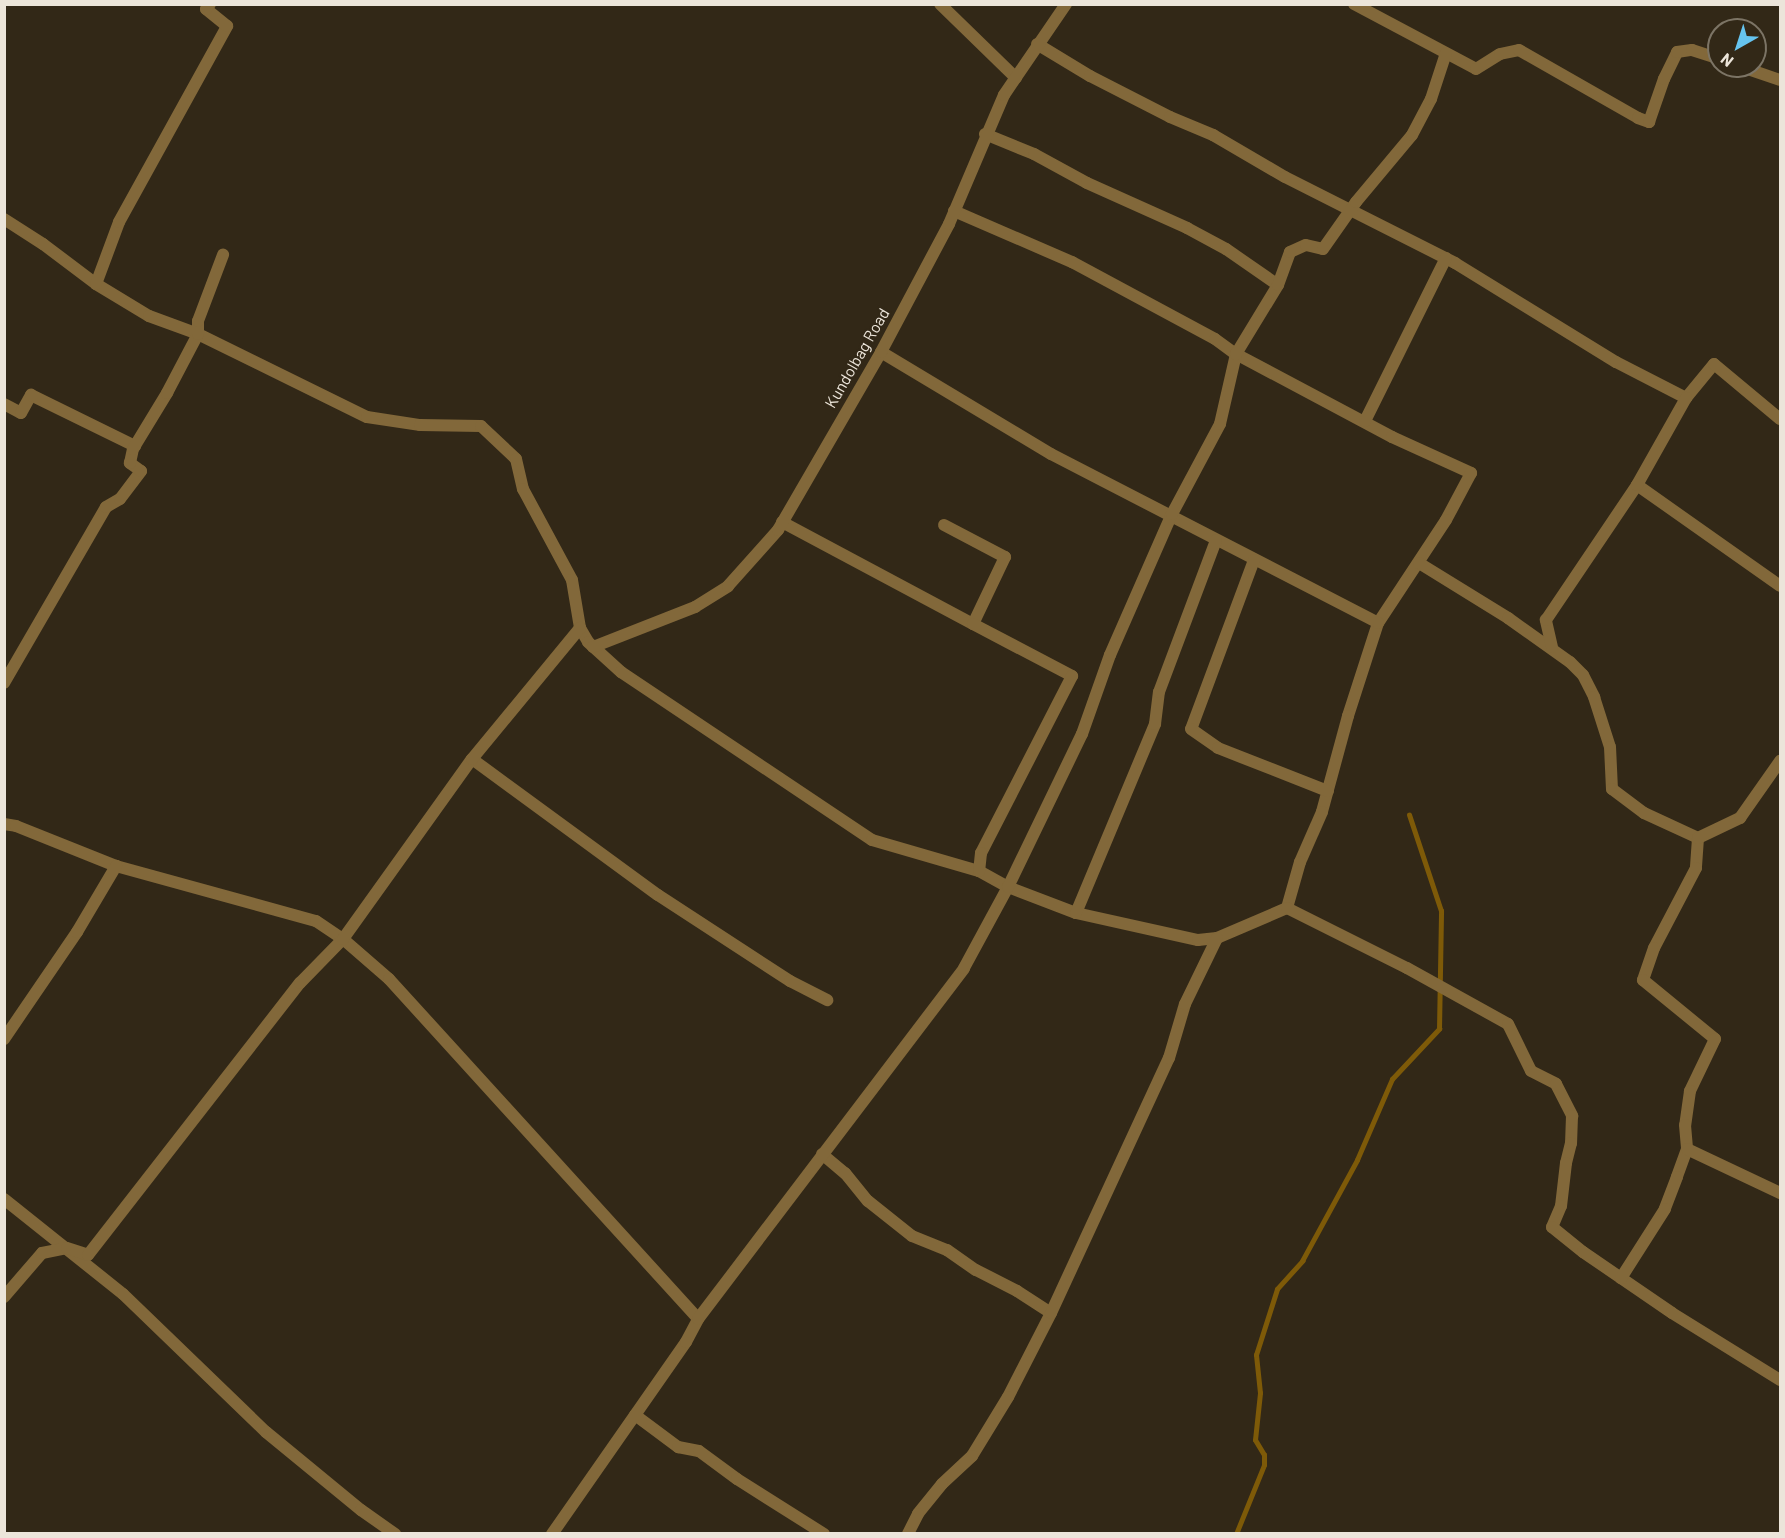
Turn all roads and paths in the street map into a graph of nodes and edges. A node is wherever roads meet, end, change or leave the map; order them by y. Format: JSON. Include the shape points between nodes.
{"nodes":[{"id":1,"x":210,"y":4,"type":"edge"},
{"id":2,"x":940,"y":4,"type":"edge"},
{"id":3,"x":1066,"y":4,"type":"edge"},
{"id":4,"x":1354,"y":4,"type":"edge"},
{"id":5,"x":1037,"y":44,"type":"junction"},
{"id":6,"x":1446,"y":53,"type":"junction"},
{"id":7,"x":1707,"y":55,"type":"edge"},
{"id":8,"x":1016,"y":78,"type":"junction"},
{"id":9,"x":985,"y":134,"type":"junction"},
{"id":10,"x":954,"y":210,"type":"junction"},
{"id":11,"x":1351,"y":210,"type":"junction"},
{"id":12,"x":4,"y":219,"type":"edge"},
{"id":13,"x":223,"y":255,"type":"dead end"},
{"id":14,"x":1446,"y":258,"type":"junction"},
{"id":15,"x":96,"y":284,"type":"junction"},
{"id":16,"x":1278,"y":285,"type":"junction"},
{"id":17,"x":198,"y":334,"type":"junction"},
{"id":18,"x":881,"y":352,"type":"junction"},
{"id":19,"x":1236,"y":354,"type":"junction"},
{"id":20,"x":1686,"y":398,"type":"junction"},
{"id":21,"x":4,"y":404,"type":"edge"},
{"id":22,"x":1780,"y":420,"type":"edge"},
{"id":23,"x":1365,"y":422,"type":"junction"},
{"id":24,"x":135,"y":446,"type":"junction"},
{"id":25,"x":1636,"y":485,"type":"junction"},
{"id":26,"x":1172,"y":514,"type":"junction"},
{"id":27,"x":782,"y":522,"type":"junction"},
{"id":28,"x":944,"y":525,"type":"dead end"},
{"id":29,"x":1216,"y":540,"type":"junction"},
{"id":30,"x":1254,"y":560,"type":"junction"},
{"id":31,"x":1419,"y":562,"type":"junction"},
{"id":32,"x":1780,"y":586,"type":"edge"},
{"id":33,"x":1378,"y":623,"type":"junction"},
{"id":34,"x":973,"y":624,"type":"junction"},
{"id":35,"x":580,"y":628,"type":"junction"},
{"id":36,"x":593,"y":647,"type":"junction"},
{"id":37,"x":1552,"y":647,"type":"junction"},
{"id":38,"x":4,"y":683,"type":"edge"},
{"id":39,"x":472,"y":759,"type":"junction"},
{"id":40,"x":1780,"y":760,"type":"edge"},
{"id":41,"x":1328,"y":790,"type":"junction"},
{"id":42,"x":4,"y":824,"type":"edge"},
{"id":43,"x":1698,"y":838,"type":"junction"},
{"id":44,"x":116,"y":866,"type":"junction"},
{"id":45,"x":979,"y":871,"type":"junction"},
{"id":46,"x":1008,"y":887,"type":"junction"},
{"id":47,"x":1287,"y":908,"type":"junction"},
{"id":48,"x":1076,"y":913,"type":"junction"},
{"id":49,"x":1217,"y":938,"type":"junction"},
{"id":50,"x":343,"y":939,"type":"junction"},
{"id":51,"x":827,"y":1000,"type":"dead end"},
{"id":52,"x":4,"y":1039,"type":"edge"},
{"id":53,"x":1687,"y":1149,"type":"junction"},
{"id":54,"x":822,"y":1154,"type":"junction"},
{"id":55,"x":1780,"y":1193,"type":"edge"},
{"id":56,"x":4,"y":1198,"type":"edge"},
{"id":57,"x":67,"y":1248,"type":"junction"},
{"id":58,"x":1621,"y":1278,"type":"junction"},
{"id":59,"x":4,"y":1297,"type":"edge"},
{"id":60,"x":1052,"y":1313,"type":"junction"},
{"id":61,"x":698,"y":1319,"type":"junction"},
{"id":62,"x":1780,"y":1380,"type":"edge"},
{"id":63,"x":635,"y":1415,"type":"junction"},
{"id":64,"x":395,"y":1533,"type":"edge"},
{"id":65,"x":552,"y":1533,"type":"edge"},
{"id":66,"x":824,"y":1533,"type":"edge"},
{"id":67,"x":908,"y":1533,"type":"edge"}],
"edges":[{"from":1,"to":15,"type":"street","via":[[206,9],[226,26],[119,222]]},
{"from":2,"to":8,"type":"street"},
{"from":3,"to":5,"type":"street","name":"Kundolbag Road"},
{"from":4,"to":6,"type":"street"},
{"from":5,"to":8,"type":"street","name":"Kundolbag Road"},
{"from":5,"to":11,"type":"street","via":[[1090,76],[1213,135]]},
{"from":6,"to":7,"type":"street","via":[[1476,69],[1500,54],[1519,50],[1649,122],[1677,52],[1692,50]]},
{"from":6,"to":11,"type":"street","via":[[1431,99],[1412,135]]},
{"from":8,"to":9,"type":"street","name":"Kundolbag Road"},
{"from":9,"to":10,"type":"street","name":"Kundolbag Road"},
{"from":9,"to":16,"type":"street","via":[[1186,228],[1226,249]]},
{"from":10,"to":18,"type":"street","name":"Kundolbag Road"},
{"from":10,"to":19,"type":"street","via":[[1072,262]]},
{"from":11,"to":14,"type":"street"},
{"from":11,"to":16,"type":"street","via":[[1323,249],[1306,245],[1290,252]]},
{"from":12,"to":15,"type":"street"},
{"from":13,"to":17,"type":"street","via":[[198,321]]},
{"from":14,"to":20,"type":"street","via":[[1616,362]]},
{"from":14,"to":23,"type":"street"},
{"from":15,"to":17,"type":"street","via":[[149,315]]},
{"from":16,"to":19,"type":"street"},
{"from":17,"to":24,"type":"street"},
{"from":17,"to":35,"type":"street","via":[[367,417],[420,425],[481,426],[516,459],[523,489],[572,580]]},
{"from":18,"to":26,"type":"street","via":[[1051,454]]},
{"from":18,"to":27,"type":"street","name":"Kundolbag Road"},
{"from":19,"to":23,"type":"street"},
{"from":19,"to":26,"type":"street","via":[[1220,424]]},
{"from":20,"to":22,"type":"street","via":[[1714,364]]},
{"from":20,"to":25,"type":"street"},
{"from":21,"to":24,"type":"street","via":[[21,413],[31,395]]},
{"from":23,"to":31,"type":"street","via":[[1471,473]]},
{"from":24,"to":38,"type":"street","via":[[130,463],[141,471],[120,499],[106,507]]},
{"from":25,"to":32,"type":"street"},
{"from":25,"to":37,"type":"street","via":[[1546,620]]},
{"from":26,"to":29,"type":"street"},
{"from":26,"to":46,"type":"street","via":[[1110,655],[1082,734]]},
{"from":27,"to":34,"type":"street"},
{"from":27,"to":36,"type":"street","name":"Kundolbag Road","via":[[728,586],[695,607]]},
{"from":28,"to":34,"type":"street","via":[[1005,557]]},
{"from":29,"to":30,"type":"street"},
{"from":29,"to":48,"type":"street","via":[[1159,692],[1155,724]]},
{"from":30,"to":33,"type":"street"},
{"from":30,"to":41,"type":"street","via":[[1191,729],[1218,748]]},
{"from":31,"to":33,"type":"street"},
{"from":31,"to":37,"type":"street"},
{"from":33,"to":41,"type":"street"},
{"from":34,"to":45,"type":"street","via":[[1072,676],[981,853]]},
{"from":35,"to":36,"type":"street"},
{"from":35,"to":39,"type":"street"},
{"from":36,"to":45,"type":"street","via":[[621,672],[872,840]]},
{"from":37,"to":43,"type":"street","via":[[1582,675],[1594,697],[1610,747],[1612,789],[1644,813]]},
{"from":39,"to":50,"type":"street"},
{"from":39,"to":51,"type":"street","via":[[658,896],[790,981]]},
{"from":40,"to":43,"type":"street","via":[[1740,818]]},
{"from":41,"to":47,"type":"street"},
{"from":42,"to":44,"type":"street"},
{"from":43,"to":53,"type":"street","via":[[1696,868],[1654,948],[1643,980],[1715,1039],[1690,1091],[1685,1125]]},
{"from":44,"to":50,"type":"street","via":[[316,921]]},
{"from":44,"to":52,"type":"street","via":[[77,932]]},
{"from":45,"to":46,"type":"street"},
{"from":46,"to":48,"type":"street"},
{"from":46,"to":54,"type":"street","via":[[964,968]]},
{"from":47,"to":49,"type":"street"},
{"from":47,"to":58,"type":"street","via":[[1508,1024],[1531,1071],[1556,1084],[1572,1116],[1561,1206],[1552,1227]]},
{"from":48,"to":49,"type":"street","via":[[1198,940]]},
{"from":49,"to":60,"type":"street","via":[[1185,1004],[1169,1058]]},
{"from":50,"to":57,"type":"street","via":[[300,983],[88,1256]]},
{"from":50,"to":61,"type":"street","via":[[389,979]]},
{"from":53,"to":55,"type":"street"},
{"from":53,"to":58,"type":"street","via":[[1665,1209]]},
{"from":54,"to":60,"type":"street","via":[[868,1200],[912,1236],[947,1250]]},
{"from":54,"to":61,"type":"street"},
{"from":56,"to":57,"type":"street"},
{"from":57,"to":59,"type":"street","via":[[42,1253]]},
{"from":57,"to":64,"type":"street","via":[[123,1294],[266,1432]]},
{"from":58,"to":62,"type":"street"},
{"from":60,"to":67,"type":"street","via":[[972,1456],[942,1484]]},
{"from":61,"to":63,"type":"street"},
{"from":63,"to":65,"type":"street"},
{"from":63,"to":66,"type":"street","via":[[678,1447],[699,1451]]}]}
